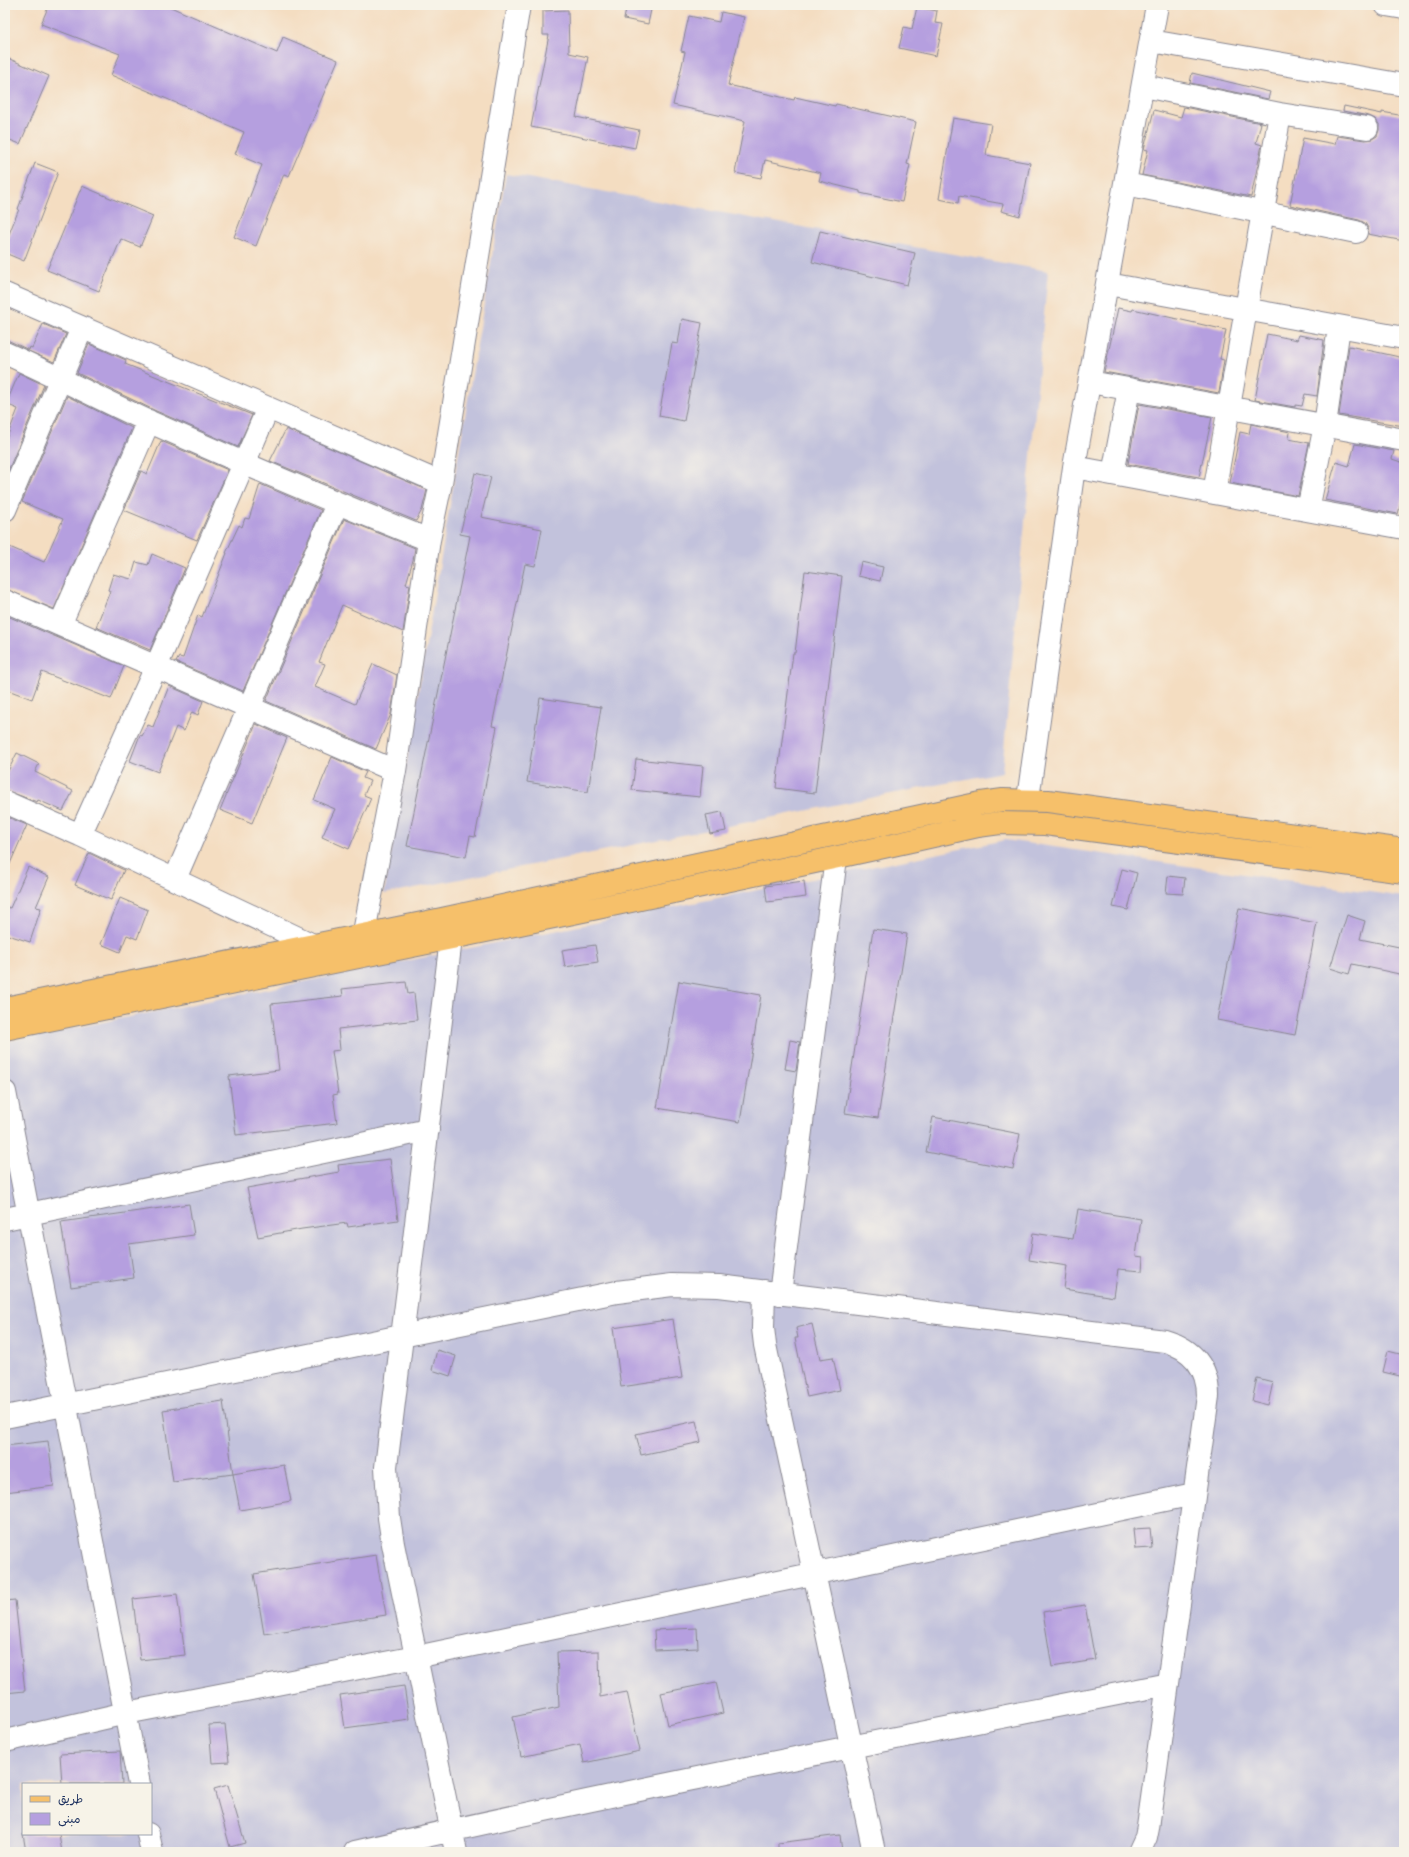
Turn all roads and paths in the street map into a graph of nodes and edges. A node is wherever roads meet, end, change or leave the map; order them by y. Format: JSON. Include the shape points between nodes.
{"nodes":[{"id":1,"x":519,"y":5,"type":"edge"},
{"id":2,"x":1157,"y":5,"type":"edge"},
{"id":3,"x":1386,"y":5,"type":"edge"},
{"id":4,"x":1404,"y":8,"type":"edge"},
{"id":5,"x":1151,"y":41,"type":"junction"},
{"id":6,"x":1404,"y":85,"type":"edge"},
{"id":7,"x":1144,"y":86,"type":"junction"},
{"id":8,"x":1280,"y":114,"type":"junction"},
{"id":9,"x":1367,"y":128,"type":"dead end"},
{"id":10,"x":1126,"y":184,"type":"junction"},
{"id":11,"x":1263,"y":213,"type":"junction"},
{"id":12,"x":1356,"y":232,"type":"dead end"},
{"id":13,"x":1108,"y":284,"type":"junction"},
{"id":14,"x":5,"y":294,"type":"edge"},
{"id":15,"x":1246,"y":310,"type":"junction"},
{"id":16,"x":1339,"y":326,"type":"junction"},
{"id":17,"x":82,"y":328,"type":"junction"},
{"id":18,"x":1404,"y":338,"type":"edge"},
{"id":19,"x":5,"y":354,"type":"edge"},
{"id":20,"x":60,"y":378,"type":"junction"},
{"id":21,"x":1090,"y":382,"type":"junction"},
{"id":22,"x":1129,"y":389,"type":"junction"},
{"id":23,"x":268,"y":408,"type":"junction"},
{"id":24,"x":1228,"y":408,"type":"junction"},
{"id":25,"x":150,"y":421,"type":"junction"},
{"id":26,"x":1325,"y":425,"type":"junction"},
{"id":27,"x":1404,"y":440,"type":"edge"},
{"id":28,"x":245,"y":463,"type":"junction"},
{"id":29,"x":1074,"y":467,"type":"junction"},
{"id":30,"x":1113,"y":474,"type":"junction"},
{"id":31,"x":441,"y":483,"type":"junction"},
{"id":32,"x":1214,"y":493,"type":"junction"},
{"id":33,"x":337,"y":504,"type":"junction"},
{"id":34,"x":5,"y":510,"type":"edge"},
{"id":35,"x":1308,"y":510,"type":"junction"},
{"id":36,"x":1404,"y":528,"type":"edge"},
{"id":37,"x":429,"y":540,"type":"junction"},
{"id":38,"x":5,"y":601,"type":"edge"},
{"id":39,"x":60,"y":625,"type":"junction"},
{"id":40,"x":156,"y":667,"type":"junction"},
{"id":41,"x":248,"y":708,"type":"junction"},
{"id":42,"x":395,"y":771,"type":"junction"},
{"id":43,"x":1028,"y":799,"type":"junction"},
{"id":44,"x":5,"y":802,"type":"edge"},
{"id":45,"x":80,"y":835,"type":"junction"},
{"id":46,"x":1404,"y":850,"type":"edge"},
{"id":47,"x":836,"y":858,"type":"junction"},
{"id":48,"x":1404,"y":872,"type":"edge"},
{"id":49,"x":175,"y":879,"type":"junction"},
{"id":50,"x":363,"y":935,"type":"junction"},
{"id":51,"x":451,"y":939,"type":"junction"},
{"id":52,"x":313,"y":945,"type":"junction"},
{"id":53,"x":359,"y":956,"type":"junction"},
{"id":54,"x":329,"y":962,"type":"junction"},
{"id":55,"x":5,"y":1008,"type":"edge"},
{"id":56,"x":5,"y":1029,"type":"edge"},
{"id":57,"x":5,"y":1092,"type":"edge"},
{"id":58,"x":428,"y":1130,"type":"junction"},
{"id":59,"x":30,"y":1214,"type":"junction"},
{"id":60,"x":5,"y":1219,"type":"edge"},
{"id":61,"x":772,"y":1293,"type":"junction"},
{"id":62,"x":402,"y":1337,"type":"junction"},
{"id":63,"x":66,"y":1405,"type":"junction"},
{"id":64,"x":5,"y":1417,"type":"edge"},
{"id":65,"x":1194,"y":1494,"type":"junction"},
{"id":66,"x":814,"y":1573,"type":"junction"},
{"id":67,"x":416,"y":1657,"type":"junction"},
{"id":68,"x":1168,"y":1684,"type":"junction"},
{"id":69,"x":126,"y":1713,"type":"junction"},
{"id":70,"x":5,"y":1741,"type":"edge"},
{"id":71,"x":851,"y":1747,"type":"junction"},
{"id":72,"x":139,"y":1783,"type":"edge"},
{"id":73,"x":451,"y":1830,"type":"junction"},
{"id":74,"x":148,"y":1835,"type":"edge"},
{"id":75,"x":152,"y":1852,"type":"edge"},
{"id":76,"x":355,"y":1852,"type":"edge"},
{"id":77,"x":456,"y":1852,"type":"edge"},
{"id":78,"x":874,"y":1852,"type":"edge"},
{"id":79,"x":1138,"y":1852,"type":"edge"}],
"edges":[{"from":1,"to":31,"type":"street"},
{"from":2,"to":5,"type":"street"},
{"from":3,"to":4,"type":"street"},
{"from":5,"to":6,"type":"street"},
{"from":5,"to":7,"type":"street"},
{"from":7,"to":8,"type":"street"},
{"from":7,"to":10,"type":"street"},
{"from":8,"to":9,"type":"street"},
{"from":8,"to":11,"type":"street"},
{"from":10,"to":11,"type":"street"},
{"from":10,"to":13,"type":"street"},
{"from":11,"to":12,"type":"street"},
{"from":11,"to":15,"type":"street"},
{"from":13,"to":15,"type":"street"},
{"from":13,"to":21,"type":"street"},
{"from":14,"to":17,"type":"street"},
{"from":15,"to":16,"type":"street"},
{"from":15,"to":24,"type":"street"},
{"from":16,"to":18,"type":"street"},
{"from":16,"to":26,"type":"street"},
{"from":17,"to":20,"type":"street"},
{"from":17,"to":23,"type":"street"},
{"from":19,"to":20,"type":"street"},
{"from":20,"to":25,"type":"street"},
{"from":20,"to":34,"type":"street"},
{"from":21,"to":22,"type":"street"},
{"from":21,"to":29,"type":"street"},
{"from":22,"to":24,"type":"street"},
{"from":22,"to":30,"type":"street"},
{"from":23,"to":28,"type":"street"},
{"from":23,"to":31,"type":"street"},
{"from":24,"to":26,"type":"street"},
{"from":24,"to":32,"type":"street"},
{"from":25,"to":28,"type":"street"},
{"from":25,"to":39,"type":"street"},
{"from":26,"to":27,"type":"street"},
{"from":26,"to":35,"type":"street"},
{"from":28,"to":33,"type":"street"},
{"from":28,"to":40,"type":"street"},
{"from":29,"to":30,"type":"street"},
{"from":29,"to":43,"type":"street"},
{"from":30,"to":32,"type":"street"},
{"from":31,"to":37,"type":"street"},
{"from":32,"to":35,"type":"street"},
{"from":33,"to":37,"type":"street"},
{"from":33,"to":41,"type":"street"},
{"from":35,"to":36,"type":"street"},
{"from":37,"to":42,"type":"street"},
{"from":38,"to":39,"type":"street"},
{"from":39,"to":40,"type":"street"},
{"from":40,"to":41,"type":"street"},
{"from":40,"to":45,"type":"street"},
{"from":41,"to":42,"type":"street"},
{"from":41,"to":49,"type":"street"},
{"from":42,"to":50,"type":"street"},
{"from":43,"to":46,"type":"main road"},
{"from":43,"to":50,"type":"main road","via":[[981,803]]},
{"from":44,"to":45,"type":"street"},
{"from":45,"to":49,"type":"street"},
{"from":47,"to":48,"type":"main road","via":[[978,826],[1025,822]]},
{"from":47,"to":51,"type":"main road"},
{"from":47,"to":61,"type":"street"},
{"from":49,"to":52,"type":"street"},
{"from":50,"to":52,"type":"main road"},
{"from":50,"to":53,"type":"street"},
{"from":51,"to":53,"type":"main road"},
{"from":51,"to":58,"type":"street"},
{"from":52,"to":54,"type":"street"},
{"from":52,"to":55,"type":"main road"},
{"from":53,"to":54,"type":"main road"},
{"from":54,"to":56,"type":"main road"},
{"from":57,"to":59,"type":"street"},
{"from":58,"to":59,"type":"street"},
{"from":58,"to":62,"type":"street"},
{"from":59,"to":60,"type":"street"},
{"from":59,"to":63,"type":"street"},
{"from":61,"to":62,"type":"street","via":[[696,1285],[644,1288]]},
{"from":61,"to":65,"type":"street","via":[[1176,1344],[1194,1356],[1201,1365],[1208,1386]]},
{"from":61,"to":66,"type":"street","via":[[763,1328],[765,1345]]},
{"from":62,"to":63,"type":"street"},
{"from":62,"to":67,"type":"street","via":[[388,1444],[386,1492],[392,1538]]},
{"from":63,"to":64,"type":"street"},
{"from":63,"to":69,"type":"street"},
{"from":65,"to":66,"type":"street"},
{"from":65,"to":68,"type":"street"},
{"from":66,"to":67,"type":"street"},
{"from":66,"to":71,"type":"street"},
{"from":67,"to":69,"type":"street"},
{"from":67,"to":73,"type":"street"},
{"from":68,"to":71,"type":"street"},
{"from":68,"to":79,"type":"street","via":[[1148,1827]]},
{"from":69,"to":70,"type":"street"},
{"from":69,"to":72,"type":"street"},
{"from":71,"to":73,"type":"street"},
{"from":71,"to":78,"type":"street"},
{"from":73,"to":76,"type":"street"},
{"from":73,"to":77,"type":"street"},
{"from":74,"to":75,"type":"street"}]}
